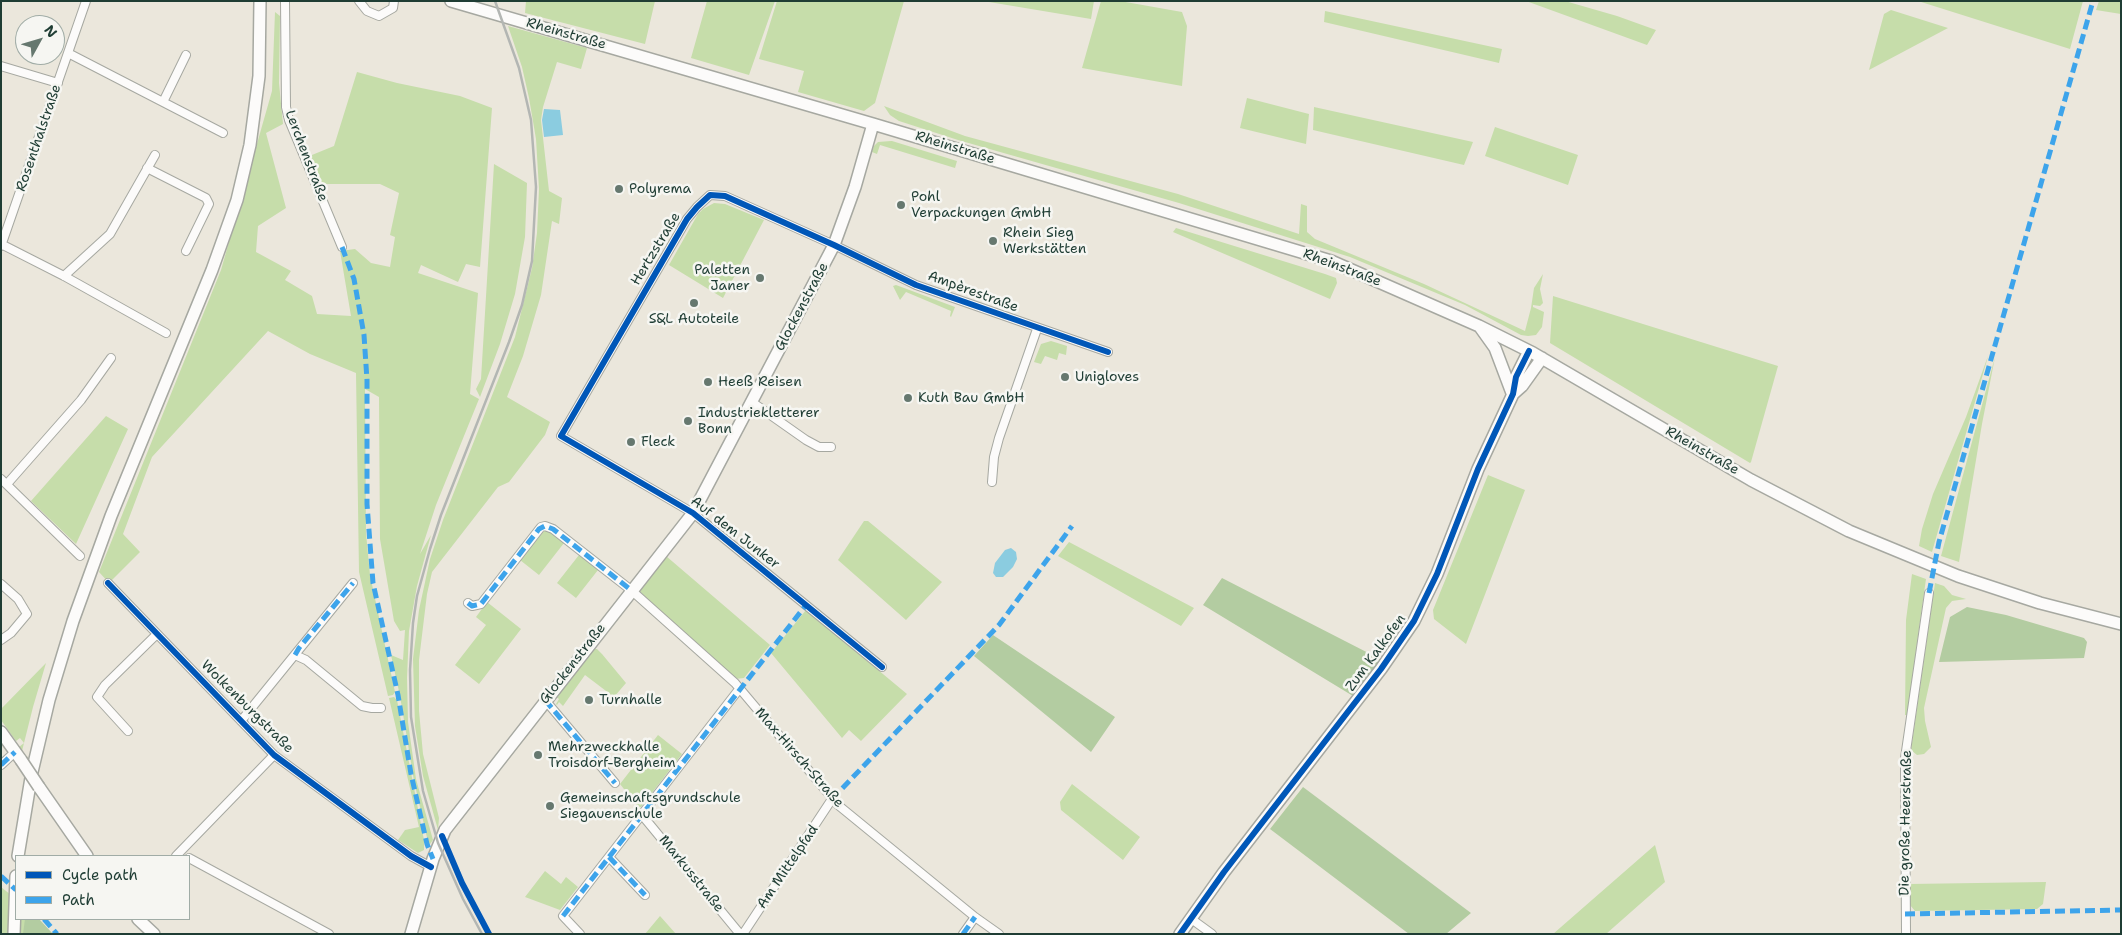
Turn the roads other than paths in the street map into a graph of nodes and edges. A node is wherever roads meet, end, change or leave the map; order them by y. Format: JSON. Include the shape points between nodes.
{"nodes":[{"id":1,"x":86,"y":1,"type":"edge"},
{"id":2,"x":285,"y":1,"type":"edge"},
{"id":3,"x":358,"y":1,"type":"edge"},
{"id":4,"x":394,"y":1,"type":"edge"},
{"id":5,"x":451,"y":1,"type":"edge"},
{"id":6,"x":262,"y":4,"type":"edge"},
{"id":7,"x":68,"y":53,"type":"junction"},
{"id":8,"x":186,"y":55,"type":"dead end"},
{"id":9,"x":1,"y":66,"type":"edge"},
{"id":10,"x":58,"y":83,"type":"junction"},
{"id":11,"x":163,"y":102,"type":"junction"},
{"id":12,"x":874,"y":124,"type":"junction"},
{"id":13,"x":222,"y":133,"type":"dead end"},
{"id":14,"x":155,"y":155,"type":"dead end"},
{"id":15,"x":147,"y":168,"type":"junction"},
{"id":16,"x":2,"y":245,"type":"edge"},
{"id":17,"x":834,"y":245,"type":"junction"},
{"id":18,"x":342,"y":247,"type":"dead end"},
{"id":19,"x":186,"y":251,"type":"dead end"},
{"id":20,"x":64,"y":276,"type":"junction"},
{"id":21,"x":1479,"y":326,"type":"junction"},
{"id":22,"x":1038,"y":329,"type":"junction"},
{"id":23,"x":166,"y":333,"type":"dead end"},
{"id":24,"x":1529,"y":351,"type":"junction"},
{"id":25,"x":1108,"y":352,"type":"dead end"},
{"id":26,"x":111,"y":358,"type":"dead end"},
{"id":27,"x":1542,"y":358,"type":"junction"},
{"id":28,"x":1513,"y":394,"type":"junction"},
{"id":29,"x":752,"y":402,"type":"junction"},
{"id":30,"x":561,"y":436,"type":"joint"},
{"id":31,"x":831,"y":447,"type":"dead end"},
{"id":32,"x":4,"y":481,"type":"edge"},
{"id":33,"x":992,"y":482,"type":"dead end"},
{"id":34,"x":693,"y":513,"type":"junction"},
{"id":35,"x":80,"y":556,"type":"dead end"},
{"id":36,"x":108,"y":583,"type":"dead end"},
{"id":37,"x":1,"y":584,"type":"edge"},
{"id":38,"x":353,"y":584,"type":"dead end"},
{"id":39,"x":631,"y":590,"type":"junction"},
{"id":40,"x":1929,"y":593,"type":"dead end"},
{"id":41,"x":468,"y":603,"type":"dead end"},
{"id":42,"x":2121,"y":624,"type":"edge"},
{"id":43,"x":156,"y":635,"type":"junction"},
{"id":44,"x":1,"y":640,"type":"edge"},
{"id":45,"x":296,"y":655,"type":"junction"},
{"id":46,"x":882,"y":667,"type":"dead end"},
{"id":47,"x":740,"y":688,"type":"junction"},
{"id":48,"x":545,"y":700,"type":"junction"},
{"id":49,"x":381,"y":708,"type":"dead end"},
{"id":50,"x":241,"y":720,"type":"junction"},
{"id":51,"x":128,"y":731,"type":"dead end"},
{"id":52,"x":1,"y":732,"type":"edge"},
{"id":53,"x":274,"y":755,"type":"junction"},
{"id":54,"x":18,"y":756,"type":"junction"},
{"id":55,"x":1,"y":765,"type":"edge"},
{"id":56,"x":615,"y":783,"type":"dead end"},
{"id":57,"x":832,"y":799,"type":"junction"},
{"id":58,"x":642,"y":815,"type":"junction"},
{"id":59,"x":18,"y":855,"type":"edge"},
{"id":60,"x":86,"y":855,"type":"edge"},
{"id":61,"x":180,"y":855,"type":"edge"},
{"id":62,"x":610,"y":857,"type":"junction"},
{"id":63,"x":190,"y":859,"type":"edge"},
{"id":64,"x":431,"y":866,"type":"junction"},
{"id":65,"x":15,"y":888,"type":"edge"},
{"id":66,"x":645,"y":895,"type":"dead end"},
{"id":67,"x":975,"y":917,"type":"junction"},
{"id":68,"x":1190,"y":918,"type":"junction"},
{"id":69,"x":139,"y":920,"type":"edge"},
{"id":70,"x":14,"y":934,"type":"edge"},
{"id":71,"x":154,"y":934,"type":"edge"},
{"id":72,"x":329,"y":934,"type":"edge"},
{"id":73,"x":411,"y":934,"type":"edge"},
{"id":74,"x":580,"y":934,"type":"edge"},
{"id":75,"x":742,"y":934,"type":"edge"},
{"id":76,"x":963,"y":934,"type":"edge"},
{"id":77,"x":999,"y":934,"type":"edge"},
{"id":78,"x":1180,"y":934,"type":"edge"},
{"id":79,"x":1212,"y":934,"type":"edge"},
{"id":80,"x":1906,"y":934,"type":"edge"}],
"edges":[{"from":1,"to":7,"type":"street","name":"Rosenthalstraße"},
{"from":2,"to":18,"type":"street","name":"Lerchenstraße","via":[[289,120]]},
{"from":3,"to":4,"type":"street","via":[[367,11],[379,16],[392,8]]},
{"from":5,"to":12,"type":"main road","name":"Rheinstraße"},
{"from":6,"to":59,"type":"main road","via":[[259,76],[250,145],[237,200],[70,629],[32,772]]},
{"from":7,"to":10,"type":"street","name":"Rosenthalstraße"},
{"from":7,"to":11,"type":"street"},
{"from":8,"to":11,"type":"street"},
{"from":9,"to":10,"type":"street"},
{"from":10,"to":16,"type":"street","name":"Rosenthalstraße"},
{"from":11,"to":13,"type":"street"},
{"from":12,"to":17,"type":"main road","name":"Glockenstraße"},
{"from":12,"to":21,"type":"main road","name":"Rheinstraße","via":[[1331,260]]},
{"from":14,"to":15,"type":"street"},
{"from":15,"to":19,"type":"street","via":[[206,198],[209,204]]},
{"from":15,"to":20,"type":"street","via":[[110,234]]},
{"from":16,"to":20,"type":"street"},
{"from":17,"to":22,"type":"street","name":"Ampèrestraße","via":[[916,285]]},
{"from":17,"to":29,"type":"main road","name":"Glockenstraße"},
{"from":17,"to":30,"type":"street","name":"Hertzstraße","via":[[725,196],[710,195],[687,219]]},
{"from":20,"to":23,"type":"street"},
{"from":21,"to":24,"type":"main road","name":"Rheinstraße"},
{"from":21,"to":28,"type":"main road","via":[[1496,348]]},
{"from":22,"to":25,"type":"street","name":"Ampèrestraße"},
{"from":22,"to":33,"type":"street","via":[[999,438]]},
{"from":24,"to":27,"type":"main road","name":"Rheinstraße"},
{"from":24,"to":28,"type":"main road","name":"Zum Kalkofen","via":[[1516,377]]},
{"from":26,"to":32,"type":"street","via":[[81,400]]},
{"from":27,"to":28,"type":"main road","name":"Zum Kalkofen"},
{"from":27,"to":42,"type":"main road","name":"Rheinstraße","via":[[1751,480],[1848,531],[1958,576],[2040,603]]},
{"from":28,"to":68,"type":"main road","name":"Zum Kalkofen","via":[[1478,469],[1425,600],[1404,639]]},
{"from":29,"to":31,"type":"street","via":[[806,440],[819,447]]},
{"from":29,"to":34,"type":"main road","name":"Glockenstraße"},
{"from":30,"to":34,"type":"street","name":"Auf dem Junker"},
{"from":32,"to":35,"type":"street"},
{"from":34,"to":39,"type":"main road","name":"Glockenstraße"},
{"from":34,"to":46,"type":"street","name":"Auf dem Junker"},
{"from":36,"to":43,"type":"street","name":"Wolkenburgstraße"},
{"from":37,"to":44,"type":"street","via":[[18,599],[27,614]]},
{"from":38,"to":45,"type":"street"},
{"from":39,"to":41,"type":"street","name":"Max-Hirsch-Straße","via":[[545,526],[481,604],[472,606]]},
{"from":39,"to":47,"type":"street","name":"Max-Hirsch-Straße"},
{"from":39,"to":48,"type":"main road","name":"Glockenstraße"},
{"from":40,"to":80,"type":"street","name":"Die große Heerstraße","via":[[1905,758]]},
{"from":43,"to":50,"type":"street","name":"Wolkenburgstraße"},
{"from":43,"to":51,"type":"street","via":[[97,697]]},
{"from":45,"to":49,"type":"street","via":[[362,706]]},
{"from":45,"to":50,"type":"street"},
{"from":47,"to":57,"type":"street","name":"Max-Hirsch-Straße"},
{"from":47,"to":58,"type":"street"},
{"from":48,"to":56,"type":"street"},
{"from":48,"to":64,"type":"main road","name":"Glockenstraße","via":[[445,830]]},
{"from":50,"to":53,"type":"street","name":"Wolkenburgstraße"},
{"from":52,"to":54,"type":"main road"},
{"from":53,"to":61,"type":"street"},
{"from":53,"to":64,"type":"street","name":"Wolkenburgstraße","via":[[411,856]]},
{"from":54,"to":55,"type":"street"},
{"from":54,"to":60,"type":"main road","bridge":true},
{"from":57,"to":67,"type":"street","name":"Max-Hirsch-Straße"},
{"from":57,"to":75,"type":"street","name":"Am Mittelpfad"},
{"from":58,"to":62,"type":"street"},
{"from":58,"to":75,"type":"street","name":"Markusstraße"},
{"from":62,"to":66,"type":"street"},
{"from":62,"to":74,"type":"street","via":[[563,916]]},
{"from":63,"to":72,"type":"street"},
{"from":64,"to":73,"type":"main road","name":"Glockenstraße"},
{"from":65,"to":70,"type":"main road"},
{"from":67,"to":76,"type":"street"},
{"from":67,"to":77,"type":"street","name":"Max-Hirsch-Straße"},
{"from":68,"to":78,"type":"main road","name":"Zum Kalkofen"},
{"from":68,"to":79,"type":"street"},
{"from":69,"to":71,"type":"main road"}]}
